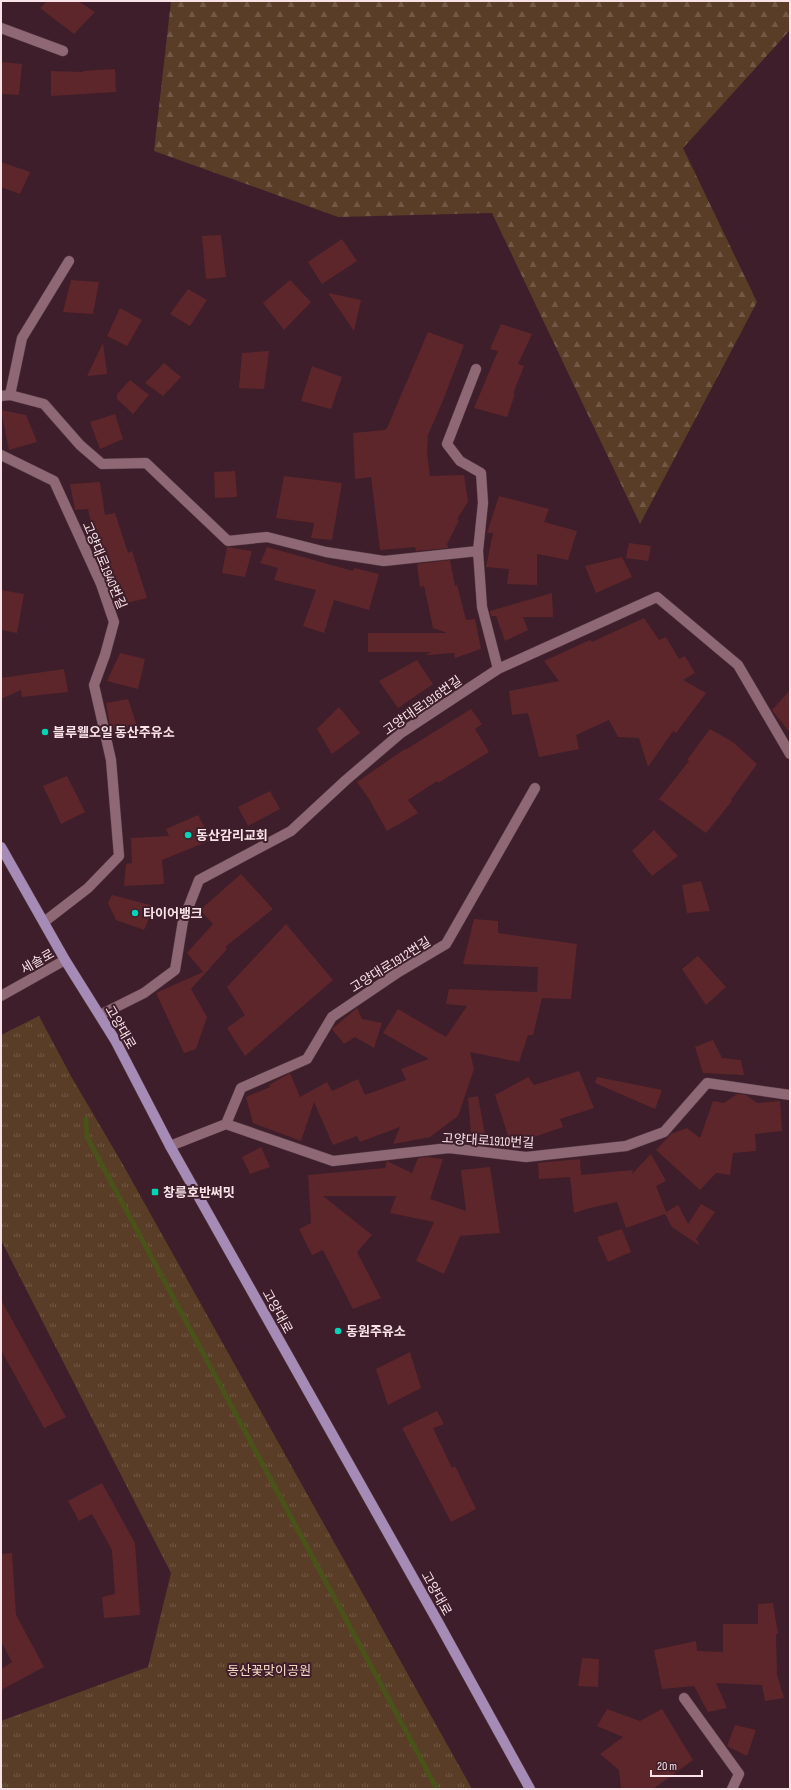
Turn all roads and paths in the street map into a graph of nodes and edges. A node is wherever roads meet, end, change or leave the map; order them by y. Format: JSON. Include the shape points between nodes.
{"nodes":[{"id":1,"x":1,"y":28,"type":"edge"},
{"id":2,"x":64,"y":51,"type":"dead end"},
{"id":3,"x":68,"y":261,"type":"dead end"},
{"id":4,"x":476,"y":369,"type":"dead end"},
{"id":5,"x":6,"y":395,"type":"edge"},
{"id":6,"x":1,"y":455,"type":"edge"},
{"id":7,"x":478,"y":551,"type":"junction"},
{"id":8,"x":498,"y":669,"type":"junction"},
{"id":9,"x":790,"y":754,"type":"edge"},
{"id":10,"x":535,"y":788,"type":"dead end"},
{"id":11,"x":1,"y":847,"type":"edge"},
{"id":12,"x":44,"y":922,"type":"junction"},
{"id":13,"x":65,"y":960,"type":"junction"},
{"id":14,"x":1,"y":996,"type":"edge"},
{"id":15,"x":100,"y":1015,"type":"junction"},
{"id":16,"x":790,"y":1095,"type":"edge"},
{"id":17,"x":226,"y":1124,"type":"junction"},
{"id":18,"x":170,"y":1146,"type":"junction"},
{"id":19,"x":684,"y":1698,"type":"dead end"},
{"id":20,"x":530,"y":1789,"type":"edge"},
{"id":21,"x":732,"y":1789,"type":"edge"}],
"edges":[{"from":1,"to":2,"type":"street"},
{"from":3,"to":5,"type":"street","via":[[22,338]]},
{"from":4,"to":7,"type":"street","via":[[446,444],[460,461],[481,473],[483,503]]},
{"from":5,"to":7,"type":"street","via":[[44,404],[80,445],[102,464],[146,463],[228,541],[267,537],[326,552],[384,561]]},
{"from":6,"to":12,"type":"street","name":"고양대로1940번길","via":[[54,482],[101,584],[114,622],[94,685],[111,760],[120,856],[88,888]]},
{"from":7,"to":8,"type":"street","via":[[482,607]]},
{"from":8,"to":9,"type":"street","name":"고양대로1916번길","via":[[657,597],[738,665]]},
{"from":8,"to":15,"type":"street","name":"고양대로1916번길","via":[[401,733],[291,831],[200,880],[183,921],[175,970],[144,993]]},
{"from":10,"to":17,"type":"street","name":"고양대로1912번길","via":[[446,944],[332,1016],[307,1059],[242,1088]]},
{"from":11,"to":12,"type":"main road","name":"고양대로"},
{"from":12,"to":13,"type":"main road","name":"고양대로"},
{"from":13,"to":14,"type":"street","name":"세솔로"},
{"from":13,"to":15,"type":"main road","name":"고양대로"},
{"from":15,"to":18,"type":"main road","name":"고양대로"},
{"from":16,"to":17,"type":"street","name":"고양대로1910번길","via":[[707,1084],[664,1132],[626,1146],[526,1157],[449,1148],[332,1162]]},
{"from":17,"to":18,"type":"street"},
{"from":18,"to":20,"type":"main road","name":"고양대로"},
{"from":19,"to":21,"type":"street","via":[[739,1774]]}]}
